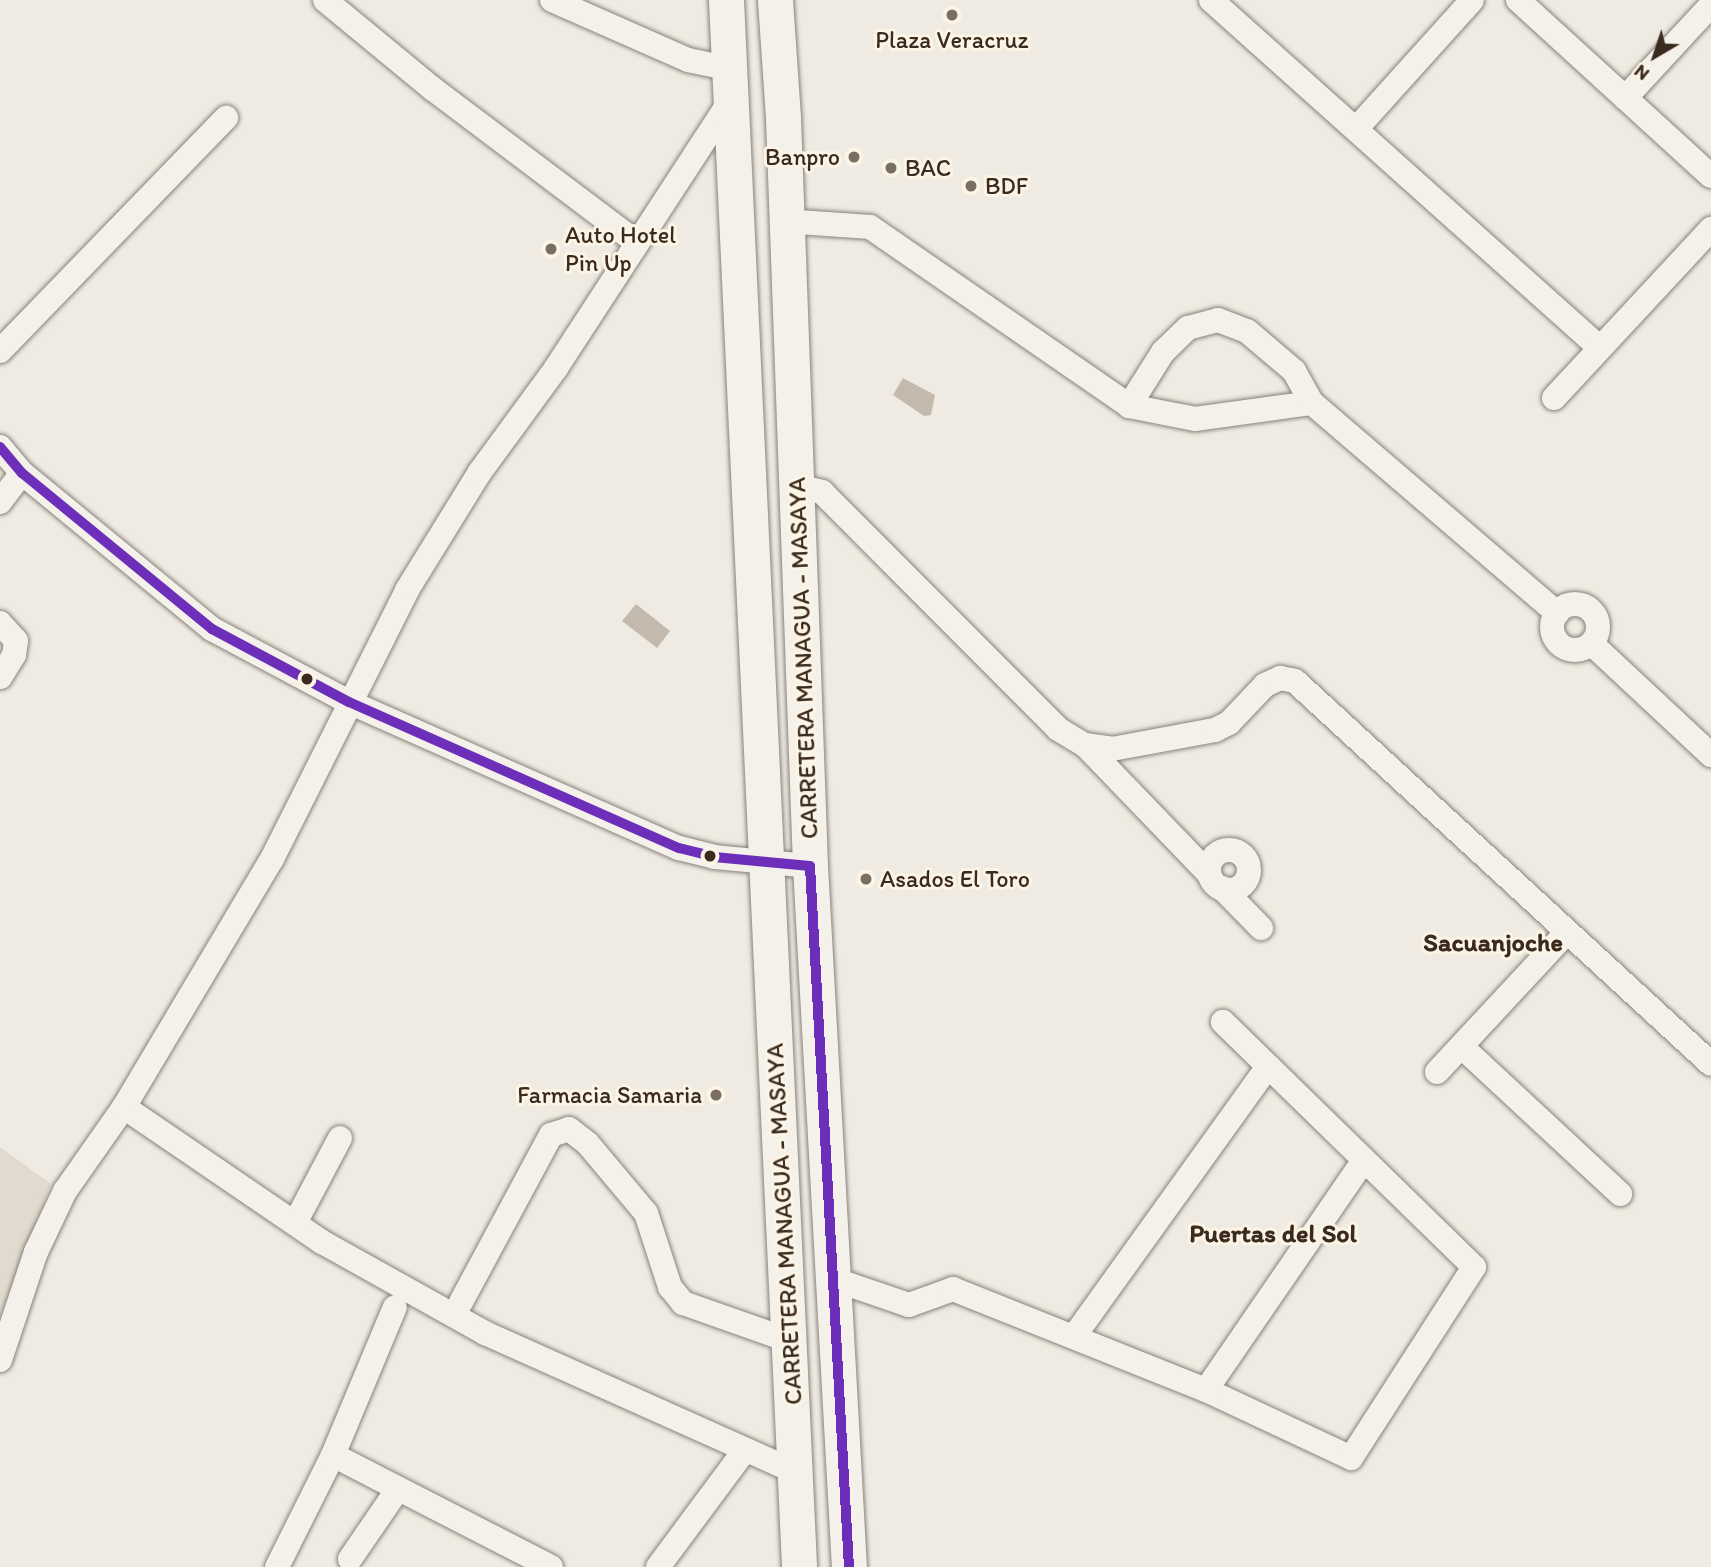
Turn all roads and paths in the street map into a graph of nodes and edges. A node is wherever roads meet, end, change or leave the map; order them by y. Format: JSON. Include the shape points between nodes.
{"nodes":[{"id":1,"x":325,"y":0,"type":"edge"},
{"id":2,"x":552,"y":0,"type":"edge"},
{"id":3,"x":1211,"y":0,"type":"edge"},
{"id":4,"x":1472,"y":0,"type":"edge"},
{"id":5,"x":1518,"y":0,"type":"edge"},
{"id":6,"x":1711,"y":5,"type":"edge"},
{"id":7,"x":775,"y":6,"type":"edge"},
{"id":8,"x":726,"y":9,"type":"edge"},
{"id":9,"x":731,"y":83,"type":"junction"},
{"id":10,"x":1625,"y":98,"type":"junction"},
{"id":11,"x":226,"y":118,"type":"dead end"},
{"id":12,"x":1356,"y":129,"type":"junction"},
{"id":13,"x":1711,"y":176,"type":"edge"},
{"id":14,"x":784,"y":221,"type":"junction"},
{"id":15,"x":1711,"y":229,"type":"edge"},
{"id":16,"x":636,"y":242,"type":"junction"},
{"id":17,"x":1600,"y":348,"type":"junction"},
{"id":18,"x":0,"y":351,"type":"edge"},
{"id":19,"x":1554,"y":398,"type":"dead end"},
{"id":20,"x":1312,"y":403,"type":"junction"},
{"id":21,"x":1129,"y":406,"type":"junction"},
{"id":22,"x":0,"y":447,"type":"edge"},
{"id":23,"x":22,"y":473,"type":"junction"},
{"id":24,"x":797,"y":486,"type":"junction"},
{"id":25,"x":0,"y":502,"type":"edge"},
{"id":26,"x":1556,"y":613,"type":"junction"},
{"id":27,"x":0,"y":623,"type":"edge"},
{"id":28,"x":1592,"y":644,"type":"junction"},
{"id":29,"x":0,"y":677,"type":"edge"},
{"id":30,"x":349,"y":702,"type":"junction"},
{"id":31,"x":1085,"y":745,"type":"junction"},
{"id":32,"x":1711,"y":755,"type":"edge"},
{"id":33,"x":766,"y":864,"type":"junction"},
{"id":34,"x":810,"y":866,"type":"junction"},
{"id":35,"x":1261,"y":928,"type":"dead end"},
{"id":36,"x":1567,"y":932,"type":"junction"},
{"id":37,"x":1223,"y":1022,"type":"dead end"},
{"id":38,"x":1462,"y":1047,"type":"junction"},
{"id":39,"x":1711,"y":1065,"type":"edge"},
{"id":40,"x":1268,"y":1066,"type":"junction"},
{"id":41,"x":1437,"y":1072,"type":"dead end"},
{"id":42,"x":124,"y":1107,"type":"junction"},
{"id":43,"x":340,"y":1138,"type":"dead end"},
{"id":44,"x":1364,"y":1160,"type":"junction"},
{"id":45,"x":1620,"y":1194,"type":"dead end"},
{"id":46,"x":295,"y":1223,"type":"junction"},
{"id":47,"x":830,"y":1278,"type":"junction"},
{"id":48,"x":461,"y":1302,"type":"dead end"},
{"id":49,"x":395,"y":1307,"type":"dead end"},
{"id":50,"x":833,"y":1327,"type":"junction"},
{"id":51,"x":790,"y":1332,"type":"junction"},
{"id":52,"x":1075,"y":1335,"type":"junction"},
{"id":53,"x":0,"y":1360,"type":"edge"},
{"id":54,"x":835,"y":1366,"type":"junction"},
{"id":55,"x":792,"y":1379,"type":"junction"},
{"id":56,"x":1206,"y":1390,"type":"junction"},
{"id":57,"x":744,"y":1451,"type":"junction"},
{"id":58,"x":333,"y":1455,"type":"junction"},
{"id":59,"x":794,"y":1471,"type":"junction"},
{"id":60,"x":398,"y":1489,"type":"junction"},
{"id":61,"x":350,"y":1559,"type":"dead end"},
{"id":62,"x":277,"y":1567,"type":"edge"},
{"id":63,"x":551,"y":1567,"type":"edge"},
{"id":64,"x":658,"y":1567,"type":"edge"},
{"id":65,"x":799,"y":1567,"type":"edge"},
{"id":66,"x":849,"y":1567,"type":"edge"}],
"edges":[{"from":1,"to":16,"type":"street","via":[[433,89]]},
{"from":2,"to":9,"type":"street"},
{"from":3,"to":12,"type":"street"},
{"from":4,"to":12,"type":"street"},
{"from":5,"to":10,"type":"street"},
{"from":6,"to":10,"type":"street"},
{"from":7,"to":8,"type":"highway","via":[[745,1]]},
{"from":7,"to":14,"type":"highway","name":"CARRETERA MANAGUA - MASAYA"},
{"from":8,"to":9,"type":"highway","name":"CARRETERA MANAGUA - MASAYA"},
{"from":9,"to":16,"type":"street"},
{"from":9,"to":33,"type":"highway","name":"CARRETERA MANAGUA - MASAYA"},
{"from":10,"to":13,"type":"street"},
{"from":11,"to":18,"type":"street"},
{"from":12,"to":17,"type":"street"},
{"from":14,"to":21,"type":"street","via":[[870,227]]},
{"from":14,"to":24,"type":"highway","name":"CARRETERA MANAGUA - MASAYA"},
{"from":15,"to":17,"type":"street"},
{"from":16,"to":30,"type":"street","via":[[556,368],[465,496],[407,590]]},
{"from":17,"to":19,"type":"street"},
{"from":20,"to":21,"type":"street","via":[[1195,419]]},
{"from":20,"to":21,"type":"street","via":[[1294,371],[1247,331],[1218,320],[1188,328],[1163,352]]},
{"from":20,"to":26,"type":"street"},
{"from":22,"to":23,"type":"street"},
{"from":23,"to":25,"type":"street"},
{"from":23,"to":30,"type":"street","via":[[212,629]]},
{"from":24,"to":31,"type":"street","via":[[822,492],[1058,729]]},
{"from":24,"to":34,"type":"highway","name":"CARRETERA MANAGUA - MASAYA"},
{"from":26,"to":28,"type":"street","via":[[1552,628],[1557,642],[1578,650]]},
{"from":26,"to":28,"type":"street","via":[[1569,605],[1590,610],[1598,630]]},
{"from":27,"to":29,"type":"street","via":[[16,641],[14,655]]},
{"from":28,"to":32,"type":"street"},
{"from":30,"to":33,"type":"street","via":[[679,848]]},
{"from":30,"to":42,"type":"street","via":[[272,859]]},
{"from":31,"to":35,"type":"street"},
{"from":31,"to":36,"type":"street","via":[[1112,749],[1215,730],[1229,723],[1265,685],[1280,678],[1295,681]]},
{"from":33,"to":34,"type":"street"},
{"from":33,"to":51,"type":"highway","name":"CARRETERA MANAGUA - MASAYA"},
{"from":34,"to":47,"type":"highway","name":"CARRETERA MANAGUA - MASAYA"},
{"from":36,"to":38,"type":"street"},
{"from":36,"to":39,"type":"street"},
{"from":37,"to":40,"type":"street"},
{"from":38,"to":41,"type":"street"},
{"from":38,"to":45,"type":"street"},
{"from":40,"to":44,"type":"street"},
{"from":40,"to":52,"type":"street"},
{"from":42,"to":46,"type":"street"},
{"from":42,"to":53,"type":"street","via":[[65,1191],[36,1252]]},
{"from":43,"to":46,"type":"street"},
{"from":44,"to":56,"type":"street"},
{"from":44,"to":56,"type":"street","via":[[1474,1268],[1351,1458]]},
{"from":46,"to":57,"type":"street","via":[[485,1333]]},
{"from":47,"to":50,"type":"highway","name":"CARRETERA MANAGUA - MASAYA"},
{"from":47,"to":52,"type":"street","via":[[909,1305],[953,1289]]},
{"from":48,"to":51,"type":"street","via":[[551,1135],[569,1129],[588,1144],[646,1213],[670,1287],[683,1303]]},
{"from":49,"to":58,"type":"street"},
{"from":50,"to":51,"type":"highway","via":[[815,1336]]},
{"from":50,"to":54,"type":"highway","name":"CARRETERA MANAGUA - MASAYA"},
{"from":51,"to":55,"type":"highway","name":"CARRETERA MANAGUA - MASAYA"},
{"from":52,"to":56,"type":"street"},
{"from":54,"to":55,"type":"highway","via":[[817,1359]]},
{"from":54,"to":66,"type":"highway","name":"CARRETERA MANAGUA - MASAYA"},
{"from":55,"to":59,"type":"highway","name":"CARRETERA MANAGUA - MASAYA"},
{"from":57,"to":59,"type":"street"},
{"from":57,"to":64,"type":"street"},
{"from":58,"to":60,"type":"street"},
{"from":58,"to":62,"type":"street"},
{"from":59,"to":65,"type":"highway","name":"CARRETERA MANAGUA - MASAYA"},
{"from":60,"to":61,"type":"street"},
{"from":60,"to":63,"type":"street"}]}
